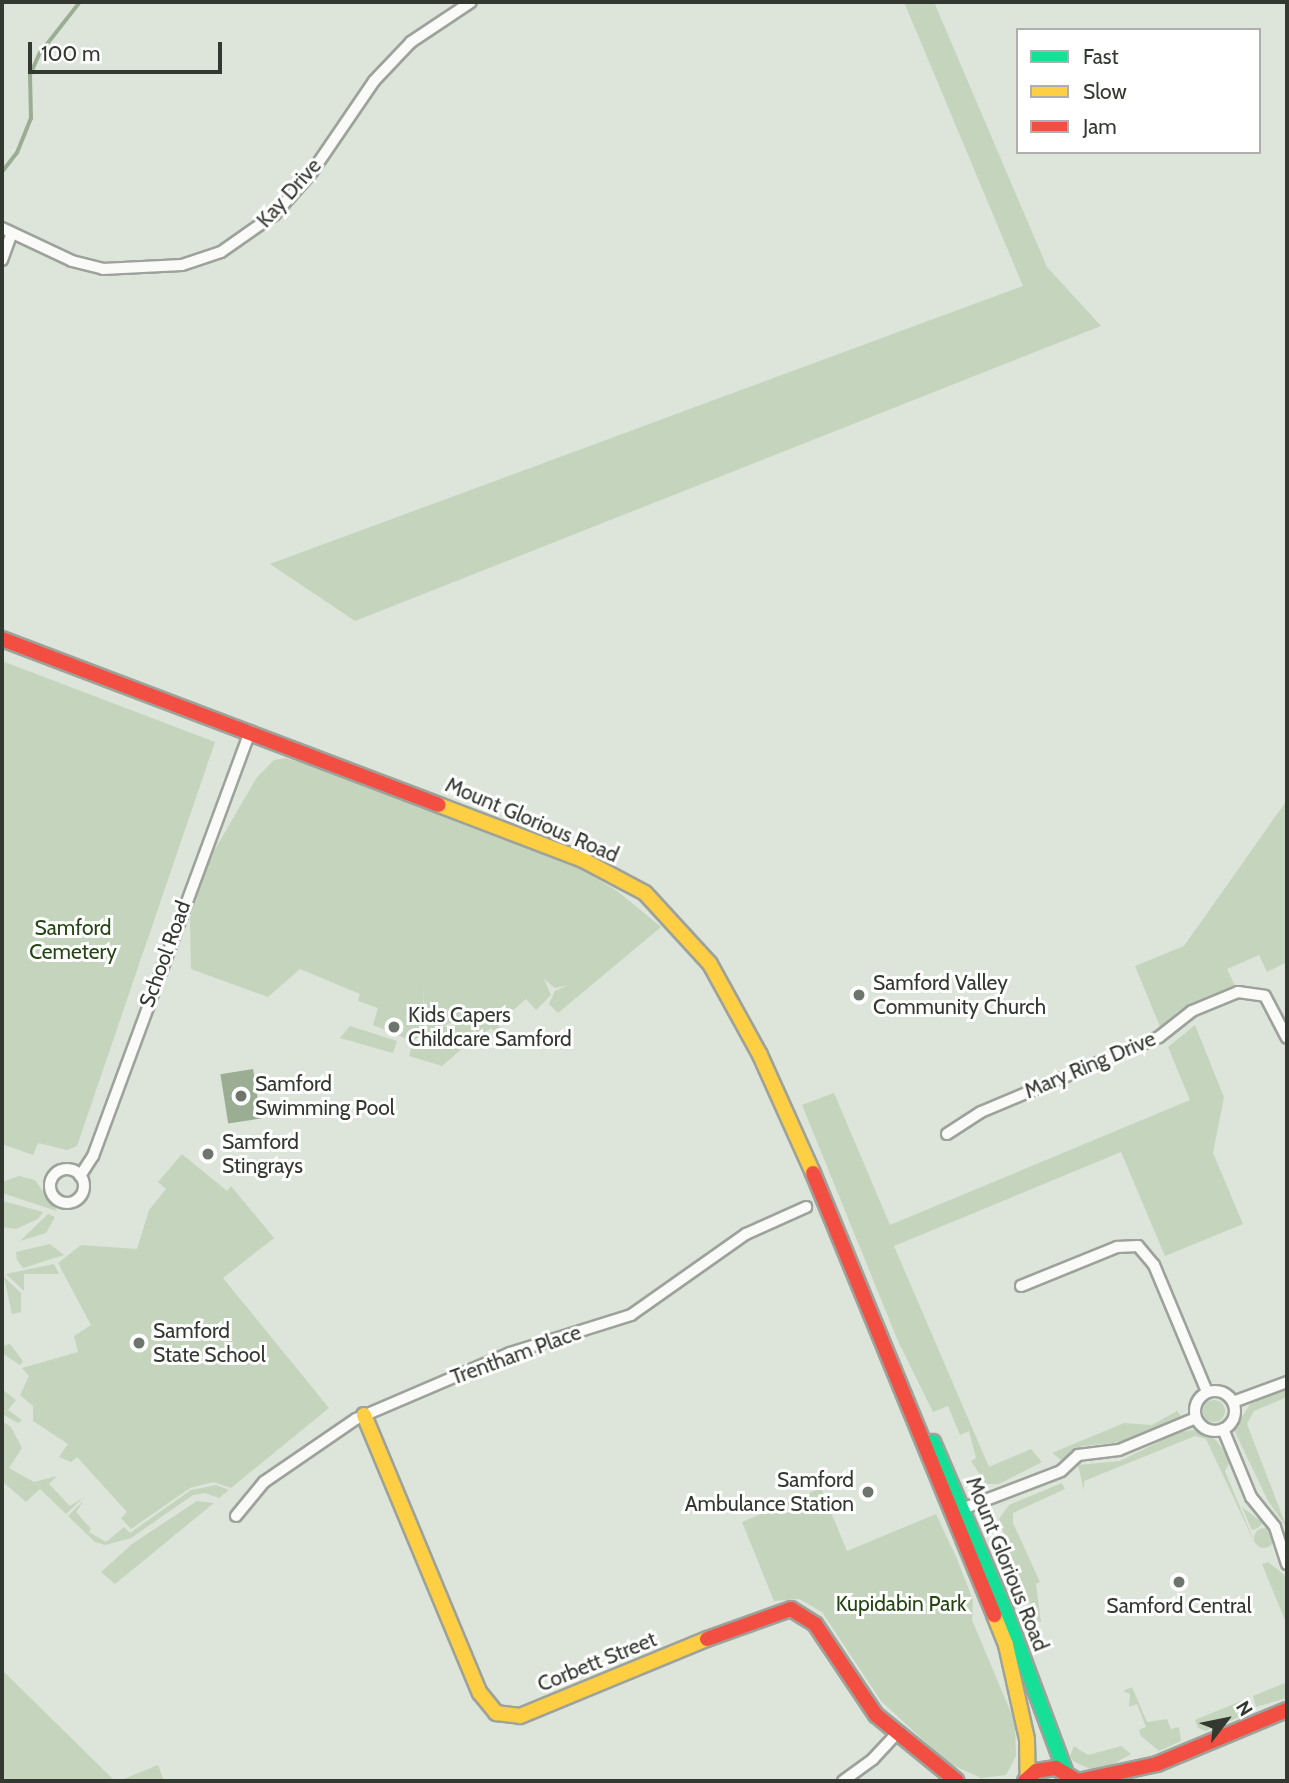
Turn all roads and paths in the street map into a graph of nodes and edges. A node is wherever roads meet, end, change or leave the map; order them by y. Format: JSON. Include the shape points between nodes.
{"nodes":[{"id":1,"x":471,"y":2,"type":"edge"},
{"id":2,"x":2,"y":228,"type":"edge"},
{"id":3,"x":11,"y":235,"type":"junction"},
{"id":4,"x":2,"y":260,"type":"edge"},
{"id":5,"x":2,"y":639,"type":"edge"},
{"id":6,"x":250,"y":731,"type":"junction"},
{"id":7,"x":1287,"y":1038,"type":"edge"},
{"id":8,"x":947,"y":1134,"type":"dead end"},
{"id":9,"x":80,"y":1176,"type":"dead end"},
{"id":10,"x":806,"y":1208,"type":"dead end"},
{"id":11,"x":1021,"y":1286,"type":"dead end"},
{"id":12,"x":1287,"y":1382,"type":"edge"},
{"id":13,"x":1207,"y":1392,"type":"junction"},
{"id":14,"x":1233,"y":1402,"type":"junction"},
{"id":15,"x":364,"y":1415,"type":"junction"},
{"id":16,"x":1196,"y":1418,"type":"junction"},
{"id":17,"x":1223,"y":1429,"type":"junction"},
{"id":18,"x":958,"y":1511,"type":"junction"},
{"id":19,"x":236,"y":1516,"type":"dead end"},
{"id":20,"x":1287,"y":1564,"type":"edge"},
{"id":21,"x":1287,"y":1710,"type":"edge"},
{"id":22,"x":1043,"y":1712,"type":"junction"},
{"id":23,"x":1026,"y":1732,"type":"junction"},
{"id":24,"x":896,"y":1734,"type":"junction"},
{"id":25,"x":1157,"y":1764,"type":"junction"},
{"id":26,"x":1065,"y":1770,"type":"junction"},
{"id":27,"x":1026,"y":1779,"type":"edge"},
{"id":28,"x":843,"y":1781,"type":"edge"},
{"id":29,"x":957,"y":1781,"type":"edge"},
{"id":30,"x":1078,"y":1781,"type":"edge"},
{"id":31,"x":1127,"y":1781,"type":"edge"}],
"edges":[{"from":1,"to":3,"type":"street","name":"Kay Drive","via":[[411,42],[374,81],[312,172],[275,214],[221,252],[182,265],[103,269]]},
{"from":2,"to":3,"type":"street","name":"Kay Drive"},
{"from":3,"to":4,"type":"street"},
{"from":5,"to":6,"type":"main road","name":"Mount Glorious Road"},
{"from":6,"to":9,"type":"street","name":"School Road","via":[[93,1156]]},
{"from":6,"to":18,"type":"main road","name":"Mount Glorious Road","via":[[583,860],[645,893],[710,964],[760,1055]]},
{"from":7,"to":8,"type":"street","name":"Mary Ring Drive","via":[[1265,996],[1238,992],[1192,1011],[1159,1037],[981,1112]]},
{"from":10,"to":15,"type":"street","name":"Trentham Place","via":[[746,1234],[631,1315],[510,1353]]},
{"from":11,"to":13,"type":"street","via":[[1117,1247],[1138,1246],[1154,1265]]},
{"from":12,"to":14,"type":"street"},
{"from":13,"to":14,"type":"street","via":[[1224,1393]]},
{"from":13,"to":16,"type":"street","via":[[1197,1400]]},
{"from":14,"to":17,"type":"street","via":[[1232,1420]]},
{"from":15,"to":19,"type":"street","name":"Trentham Place","via":[[264,1482]]},
{"from":15,"to":24,"type":"main road","name":"Corbett Street","via":[[480,1693],[496,1713],[520,1717],[778,1610],[791,1609],[816,1624],[876,1716]]},
{"from":16,"to":17,"type":"street","via":[[1210,1430]]},
{"from":16,"to":18,"type":"street","via":[[1119,1450],[1079,1454],[1061,1471]]},
{"from":17,"to":20,"type":"street","via":[[1251,1497],[1275,1527]]},
{"from":18,"to":22,"type":"main road","name":"Mount Glorious Road"},
{"from":18,"to":23,"type":"main road","name":"Mount Glorious Road","via":[[1006,1645]]},
{"from":21,"to":25,"type":"main road"},
{"from":22,"to":23,"type":"main road"},
{"from":22,"to":26,"type":"main road","name":"Mount Glorious Road"},
{"from":23,"to":27,"type":"main road","name":"Mount Glorious Road"},
{"from":24,"to":28,"type":"street"},
{"from":24,"to":29,"type":"main road","name":"Corbett Street"},
{"from":25,"to":30,"type":"main road"},
{"from":25,"to":31,"type":"main road"},
{"from":26,"to":27,"type":"main road","via":[[1045,1768]]},
{"from":26,"to":30,"type":"main road"}]}
